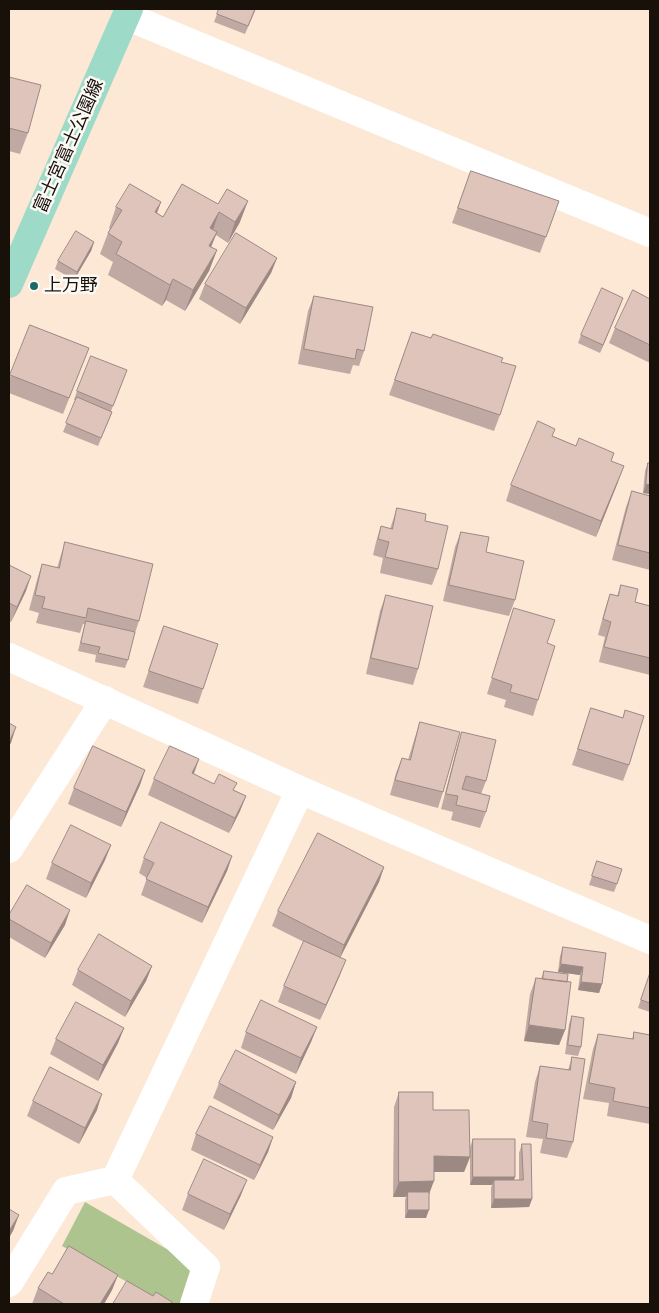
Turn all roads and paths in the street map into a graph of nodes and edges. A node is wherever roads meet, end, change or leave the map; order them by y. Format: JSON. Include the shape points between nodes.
{"nodes":[{"id":1,"x":128,"y":12,"type":"edge"},
{"id":2,"x":650,"y":233,"type":"edge"},
{"id":3,"x":9,"y":284,"type":"edge"},
{"id":4,"x":9,"y":657,"type":"edge"},
{"id":5,"x":105,"y":700,"type":"junction"},
{"id":6,"x":300,"y":790,"type":"junction"},
{"id":7,"x":9,"y":849,"type":"edge"},
{"id":8,"x":650,"y":940,"type":"edge"},
{"id":9,"x":115,"y":1180,"type":"junction"},
{"id":10,"x":9,"y":1283,"type":"edge"},
{"id":11,"x":194,"y":1304,"type":"edge"}],
"edges":[{"from":1,"to":2,"type":"street"},
{"from":1,"to":3,"type":"main road","name":"富士宮富士公園線"},
{"from":4,"to":5,"type":"street"},
{"from":5,"to":6,"type":"street"},
{"from":5,"to":7,"type":"street"},
{"from":6,"to":8,"type":"street"},
{"from":6,"to":9,"type":"street"},
{"from":9,"to":10,"type":"street","via":[[66,1190]]},
{"from":9,"to":11,"type":"street","via":[[206,1267]]}]}
